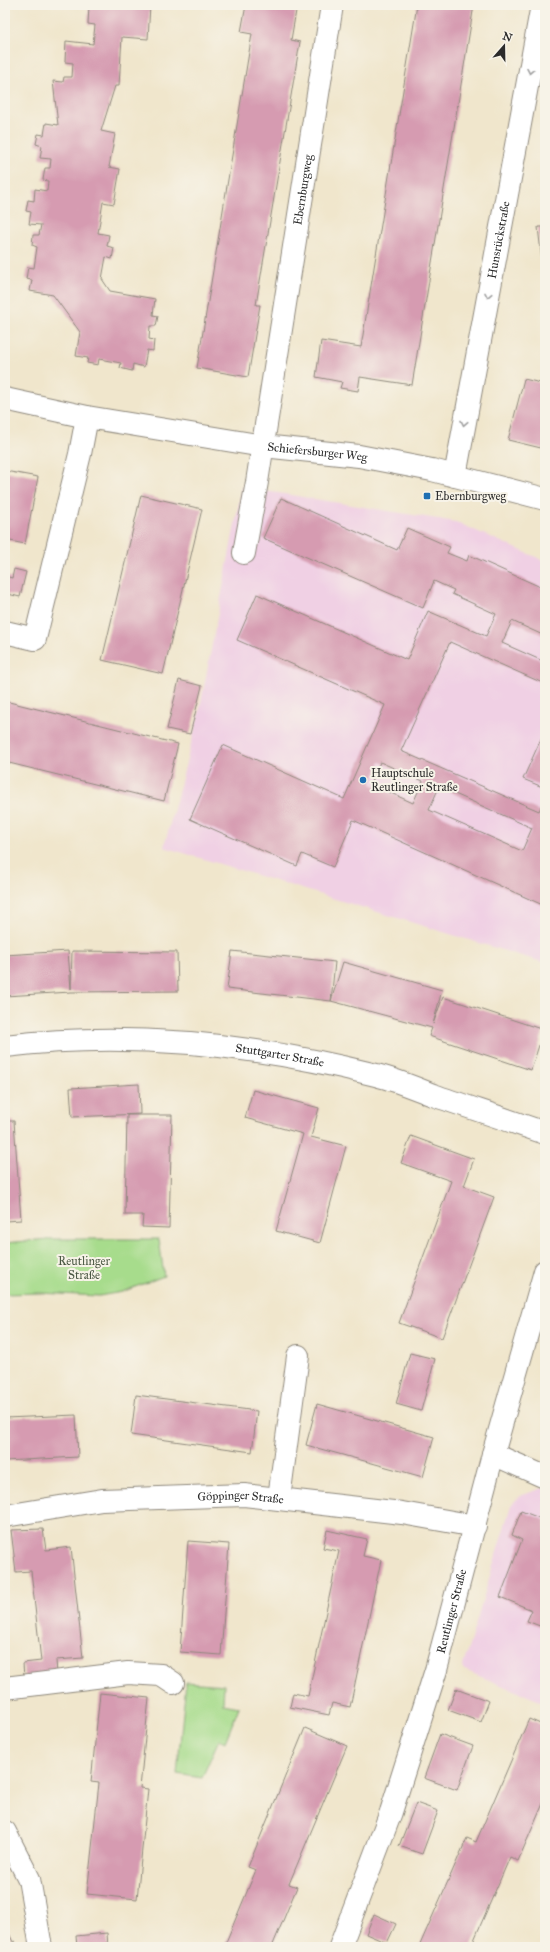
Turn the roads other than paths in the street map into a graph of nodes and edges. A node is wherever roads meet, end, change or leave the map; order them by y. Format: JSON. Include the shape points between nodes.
{"nodes":[{"id":1,"x":332,"y":5,"type":"edge"},
{"id":2,"x":542,"y":5,"type":"edge"},
{"id":3,"x":5,"y":399,"type":"edge"},
{"id":4,"x":87,"y":417,"type":"junction"},
{"id":5,"x":263,"y":446,"type":"junction"},
{"id":6,"x":455,"y":476,"type":"junction"},
{"id":7,"x":545,"y":499,"type":"edge"},
{"id":8,"x":244,"y":553,"type":"dead end"},
{"id":9,"x":5,"y":632,"type":"edge"},
{"id":10,"x":5,"y":1046,"type":"edge"},
{"id":11,"x":545,"y":1133,"type":"edge"},
{"id":12,"x":545,"y":1271,"type":"edge"},
{"id":13,"x":298,"y":1356,"type":"dead end"},
{"id":14,"x":493,"y":1454,"type":"junction"},
{"id":15,"x":545,"y":1477,"type":"edge"},
{"id":16,"x":279,"y":1498,"type":"junction"},
{"id":17,"x":5,"y":1516,"type":"edge"},
{"id":18,"x":475,"y":1526,"type":"junction"},
{"id":19,"x":173,"y":1683,"type":"dead end"},
{"id":20,"x":5,"y":1688,"type":"edge"},
{"id":21,"x":5,"y":1832,"type":"edge"},
{"id":22,"x":41,"y":1947,"type":"edge"},
{"id":23,"x":340,"y":1947,"type":"edge"}],
"edges":[{"from":1,"to":5,"type":"street","name":"Ebernburgweg"},
{"from":2,"to":6,"type":"street","name":"Hunsrückstraße","one_way":true},
{"from":3,"to":4,"type":"street","name":"Schiefersburger Weg"},
{"from":4,"to":5,"type":"street","name":"Schiefersburger Weg"},
{"from":4,"to":9,"type":"street","via":[[35,639]]},
{"from":5,"to":6,"type":"street","name":"Schiefersburger Weg","via":[[359,456]]},
{"from":5,"to":8,"type":"street","name":"Ebernburgweg"},
{"from":6,"to":7,"type":"street","name":"Schiefersburger Weg"},
{"from":10,"to":11,"type":"street","name":"Stuttgarter Straße","via":[[37,1042],[119,1039],[192,1042],[254,1050],[378,1076]]},
{"from":12,"to":14,"type":"street","name":"Reutlinger Straße"},
{"from":13,"to":16,"type":"street"},
{"from":14,"to":15,"type":"street"},
{"from":14,"to":18,"type":"street","name":"Reutlinger Straße"},
{"from":16,"to":17,"type":"street","name":"Göppinger Straße","via":[[244,1495],[102,1500]]},
{"from":16,"to":18,"type":"street","name":"Göppinger Straße","via":[[402,1513]]},
{"from":18,"to":23,"type":"street","name":"Reutlinger Straße","via":[[436,1670],[391,1812]]},
{"from":19,"to":20,"type":"street","via":[[161,1675],[128,1673]]},
{"from":21,"to":22,"type":"street","via":[[29,1879]]}]}
